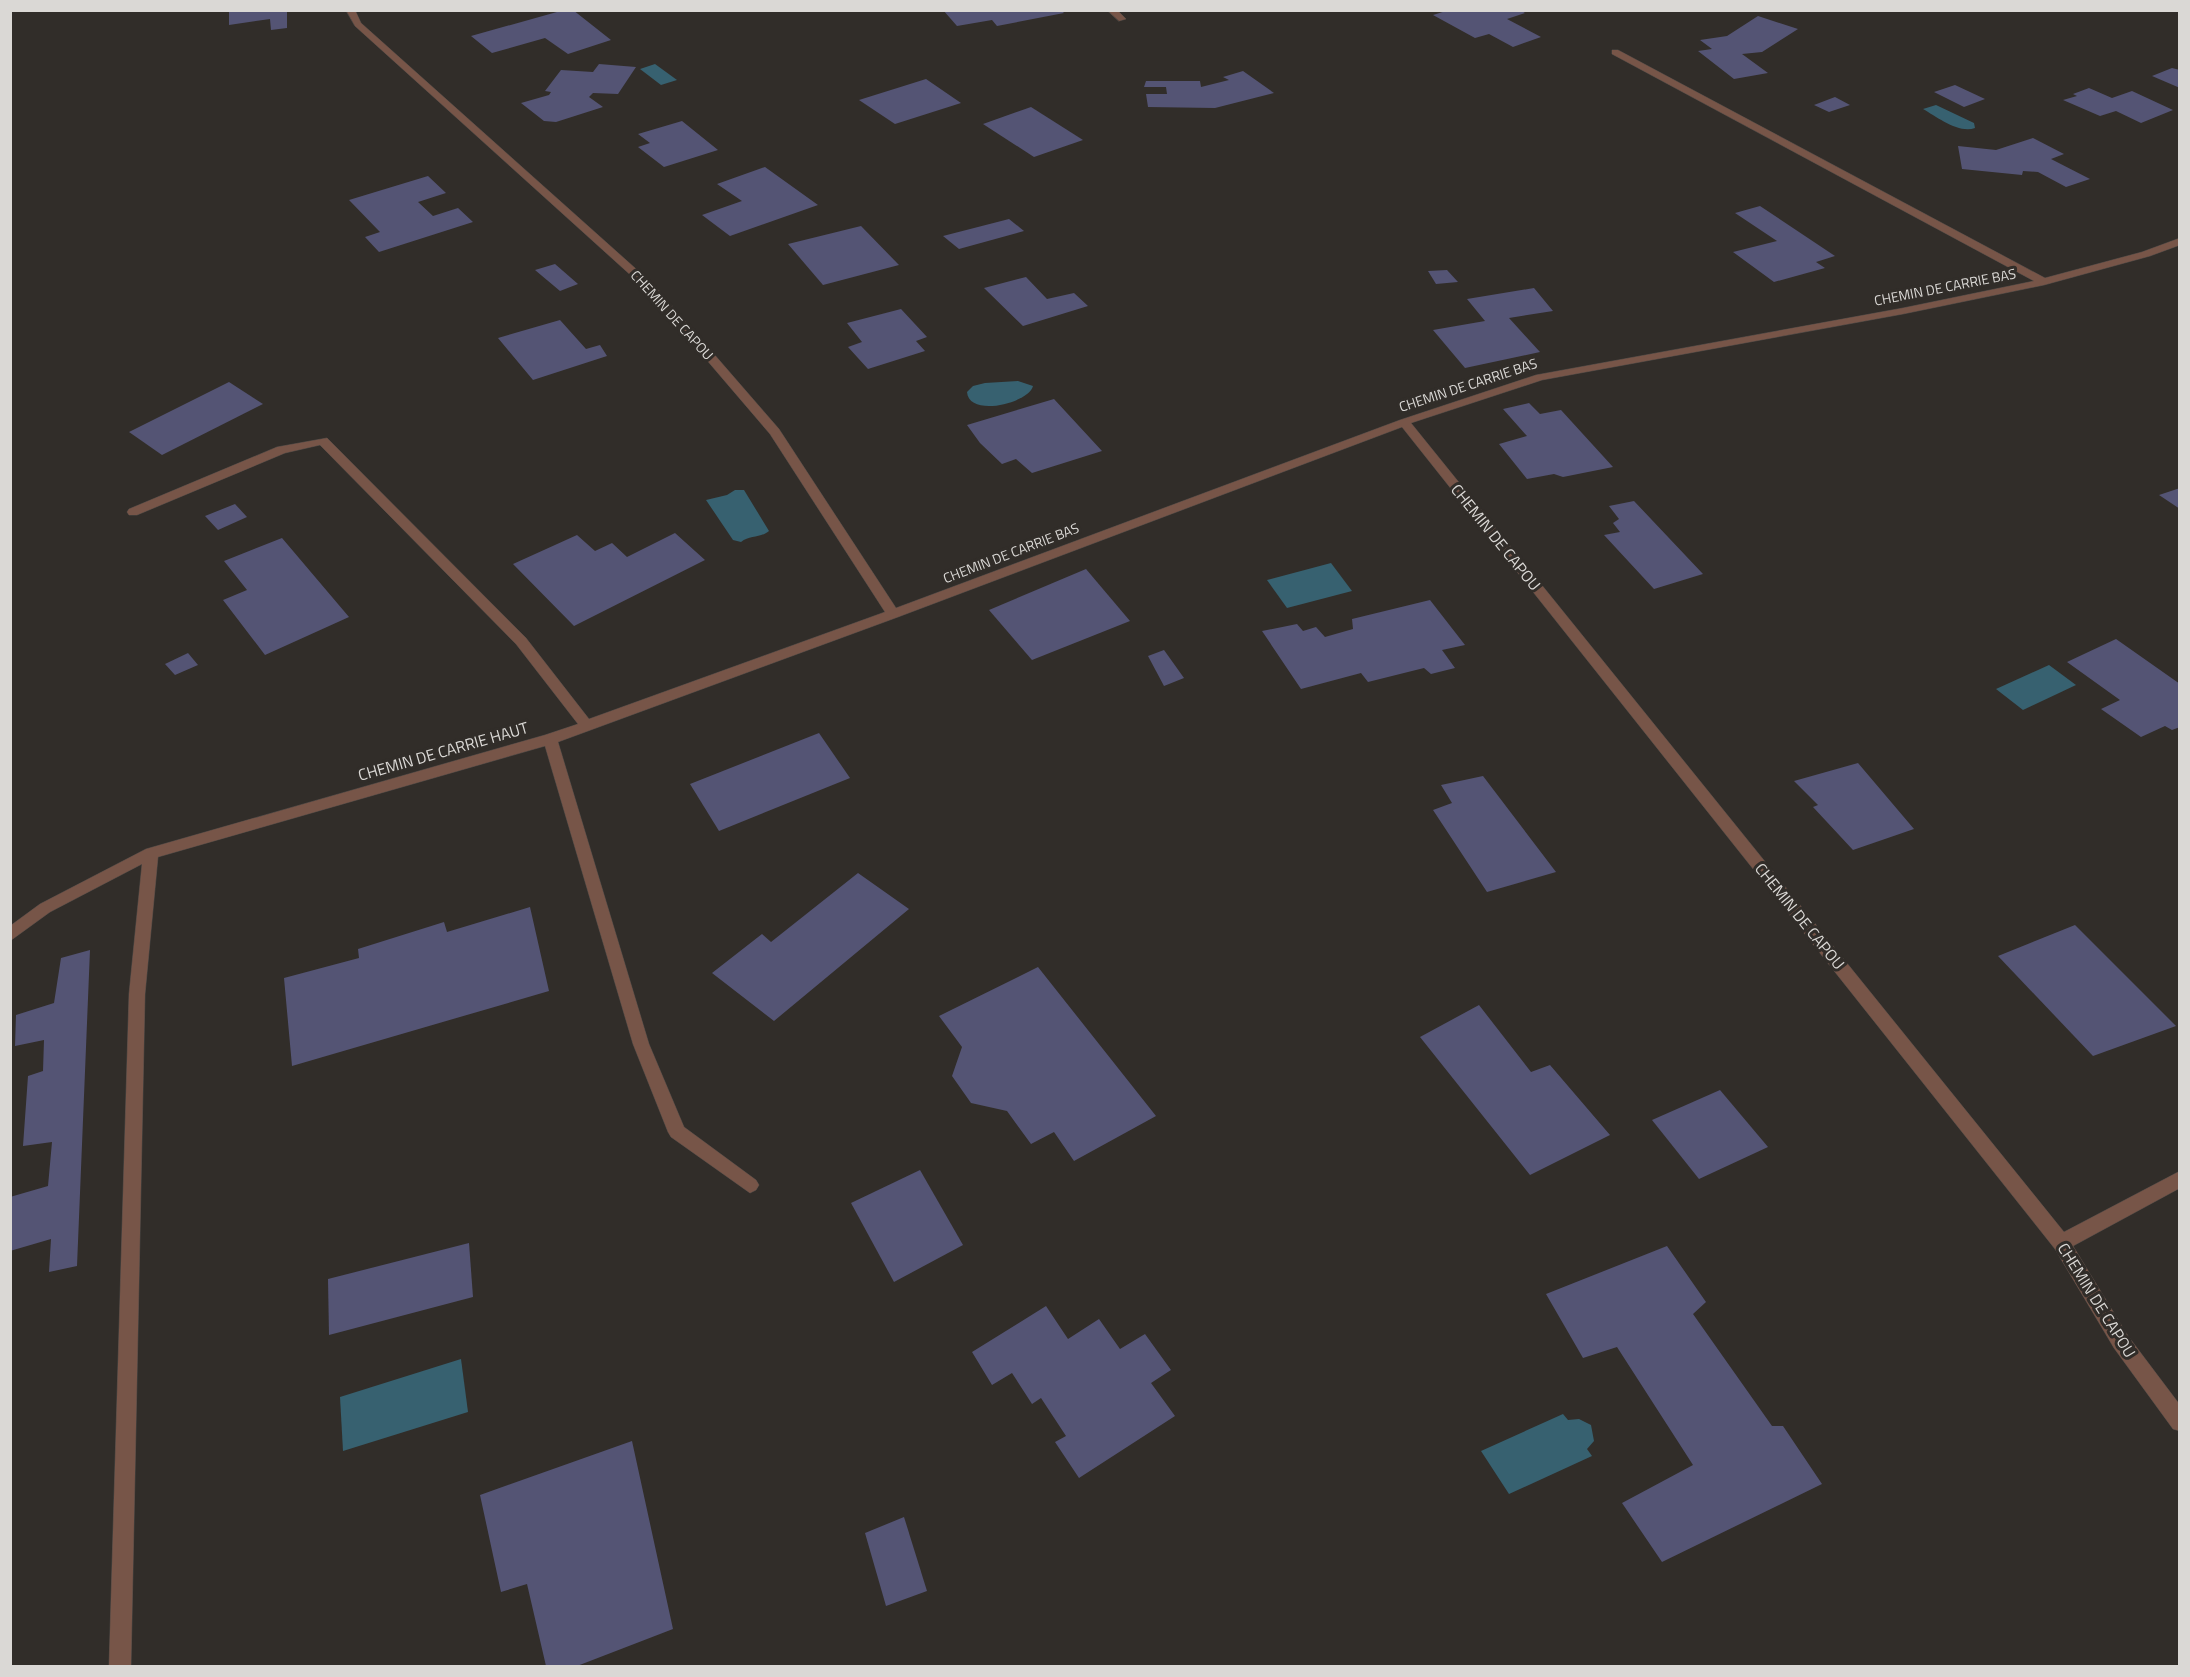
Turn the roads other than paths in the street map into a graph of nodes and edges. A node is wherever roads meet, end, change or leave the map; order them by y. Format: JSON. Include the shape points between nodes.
{"nodes":[{"id":1,"x":350,"y":10,"type":"edge"},
{"id":2,"x":1111,"y":10,"type":"edge"},
{"id":3,"x":1122,"y":19,"type":"dead end"},
{"id":4,"x":1615,"y":52,"type":"dead end"},
{"id":5,"x":2180,"y":241,"type":"edge"},
{"id":6,"x":2044,"y":282,"type":"junction"},
{"id":7,"x":1404,"y":422,"type":"junction"},
{"id":8,"x":133,"y":512,"type":"dead end"},
{"id":9,"x":893,"y":614,"type":"junction"},
{"id":10,"x":587,"y":726,"type":"junction"},
{"id":11,"x":550,"y":739,"type":"junction"},
{"id":12,"x":151,"y":853,"type":"junction"},
{"id":13,"x":10,"y":935,"type":"edge"},
{"id":14,"x":2180,"y":1179,"type":"edge"},
{"id":15,"x":750,"y":1185,"type":"dead end"},
{"id":16,"x":2061,"y":1243,"type":"junction"},
{"id":17,"x":2180,"y":1422,"type":"edge"},
{"id":18,"x":120,"y":1666,"type":"edge"}],
"edges":[{"from":1,"to":9,"type":"street","name":"CHEMIN DE CAPOU","via":[[358,24],[650,287],[776,432]]},
{"from":2,"to":3,"type":"street"},
{"from":4,"to":6,"type":"street"},
{"from":5,"to":6,"type":"street","name":"CHEMIN DE CARRIE BAS"},
{"from":6,"to":7,"type":"street","name":"CHEMIN DE CARRIE BAS","via":[[1540,376]]},
{"from":7,"to":9,"type":"street","name":"CHEMIN DE CARRIE BAS"},
{"from":7,"to":16,"type":"street","name":"CHEMIN DE CAPOU"},
{"from":8,"to":10,"type":"street","via":[[281,450],[323,441],[520,641]]},
{"from":9,"to":10,"type":"street","name":"CHEMIN DE CARRIE HAUT"},
{"from":10,"to":11,"type":"street","name":"CHEMIN DE CARRIE HAUT"},
{"from":11,"to":12,"type":"street","name":"CHEMIN DE CARRIE HAUT"},
{"from":11,"to":15,"type":"street","via":[[641,1044],[677,1132]]},
{"from":12,"to":13,"type":"street","name":"CHEMIN DE CARRIE HAUT","via":[[45,908]]},
{"from":12,"to":18,"type":"street","via":[[137,994]]},
{"from":14,"to":16,"type":"street"},
{"from":16,"to":17,"type":"street","name":"CHEMIN DE CAPOU","via":[[2121,1342]]}]}
